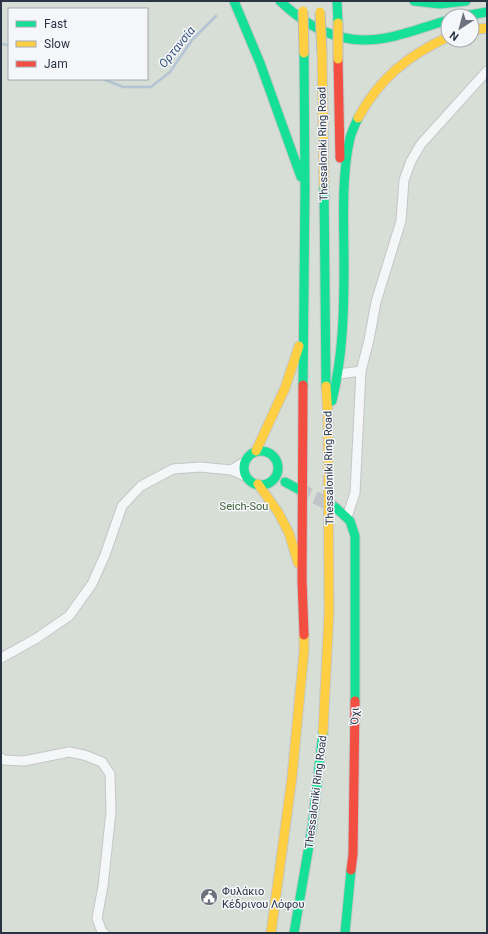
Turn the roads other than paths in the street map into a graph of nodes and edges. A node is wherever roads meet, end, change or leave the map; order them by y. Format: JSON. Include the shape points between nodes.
{"nodes":[{"id":1,"x":234,"y":1,"type":"edge"},
{"id":2,"x":280,"y":1,"type":"edge"},
{"id":3,"x":303,"y":1,"type":"edge"},
{"id":4,"x":320,"y":1,"type":"edge"},
{"id":5,"x":337,"y":1,"type":"edge"},
{"id":6,"x":414,"y":1,"type":"edge"},
{"id":7,"x":466,"y":1,"type":"edge"},
{"id":8,"x":440,"y":22,"type":"edge"},
{"id":9,"x":440,"y":41,"type":"edge"},
{"id":10,"x":487,"y":71,"type":"edge"},
{"id":11,"x":305,"y":190,"type":"junction"},
{"id":12,"x":344,"y":195,"type":"junction"},
{"id":13,"x":304,"y":333,"type":"junction"},
{"id":14,"x":361,"y":371,"type":"junction"},
{"id":15,"x":339,"y":374,"type":"junction"},
{"id":16,"x":328,"y":415,"type":"junction"},
{"id":17,"x":256,"y":452,"type":"junction"},
{"id":18,"x":246,"y":461,"type":"junction"},
{"id":19,"x":279,"y":468,"type":"junction"},
{"id":20,"x":231,"y":470,"type":"junction"},
{"id":21,"x":247,"y":477,"type":"junction"},
{"id":22,"x":271,"y":482,"type":"junction"},
{"id":23,"x":285,"y":482,"type":"junction"},
{"id":24,"x":258,"y":484,"type":"junction"},
{"id":25,"x":298,"y":489,"type":"tunnel mouth"},
{"id":26,"x":335,"y":507,"type":"tunnel mouth"},
{"id":27,"x":347,"y":517,"type":"junction"},
{"id":28,"x":302,"y":580,"type":"junction"},
{"id":29,"x":1,"y":658,"type":"edge"},
{"id":30,"x":1,"y":758,"type":"edge"},
{"id":31,"x":312,"y":828,"type":"junction"},
{"id":32,"x":104,"y":933,"type":"edge"},
{"id":33,"x":271,"y":933,"type":"edge"},
{"id":34,"x":294,"y":933,"type":"edge"},
{"id":35,"x":302,"y":933,"type":"edge"},
{"id":36,"x":345,"y":933,"type":"edge"}],
"edges":[{"from":1,"to":11,"type":"main road","via":[[260,64]]},
{"from":2,"to":8,"type":"main road","via":[[294,15],[314,28],[354,40],[386,38]]},
{"from":3,"to":11,"type":"main road","name":"Thessaloniki Ring Road","bridge":true},
{"from":4,"to":16,"type":"main road","name":"Thessaloniki Ring Road","bridge":true},
{"from":5,"to":12,"type":"main road","bridge":true,"via":[[340,156]]},
{"from":6,"to":7,"type":"main road","via":[[440,4]]},
{"from":9,"to":12,"type":"main road","via":[[398,66],[370,96],[351,137]]},
{"from":10,"to":14,"type":"street","via":[[421,144],[411,161],[404,180],[401,221],[376,302]]},
{"from":11,"to":13,"type":"main road","name":"Thessaloniki Ring Road"},
{"from":12,"to":15,"type":"main road","via":[[343,321]]},
{"from":13,"to":17,"type":"main road","via":[[285,388]]},
{"from":13,"to":28,"type":"main road","name":"Thessaloniki Ring Road"},
{"from":14,"to":15,"type":"street"},
{"from":14,"to":27,"type":"street","via":[[355,493]]},
{"from":15,"to":16,"type":"main road"},
{"from":16,"to":31,"type":"main road","name":"Thessaloniki Ring Road","via":[[329,613],[323,738]]},
{"from":17,"to":18,"type":"main road"},
{"from":17,"to":19,"type":"main road","via":[[270,453],[275,457]]},
{"from":18,"to":20,"type":"street"},
{"from":18,"to":21,"type":"main road","via":[[244,467]]},
{"from":19,"to":22,"type":"main road"},
{"from":19,"to":23,"type":"main road"},
{"from":20,"to":21,"type":"street"},
{"from":20,"to":29,"type":"street","via":[[200,467],[173,469],[141,486],[122,506],[92,584],[69,616]]},
{"from":21,"to":24,"type":"main road"},
{"from":22,"to":23,"type":"main road"},
{"from":22,"to":24,"type":"main road"},
{"from":23,"to":25,"type":"main road"},
{"from":24,"to":28,"type":"main road","via":[[289,533]]},
{"from":26,"to":27,"type":"main road","name":"Όχι"},
{"from":27,"to":36,"type":"main road","name":"Όχι","via":[[355,529],[356,558],[353,854]]},
{"from":28,"to":33,"type":"main road","name":"Thessaloniki Ring Road","via":[[304,652]]},
{"from":30,"to":32,"type":"street","via":[[24,761],[69,752],[102,762],[110,774],[111,812],[104,886],[97,918]]},
{"from":31,"to":34,"type":"main road","name":"Thessaloniki Ring Road"},
{"from":31,"to":35,"type":"main road","via":[[314,864]]}]}
